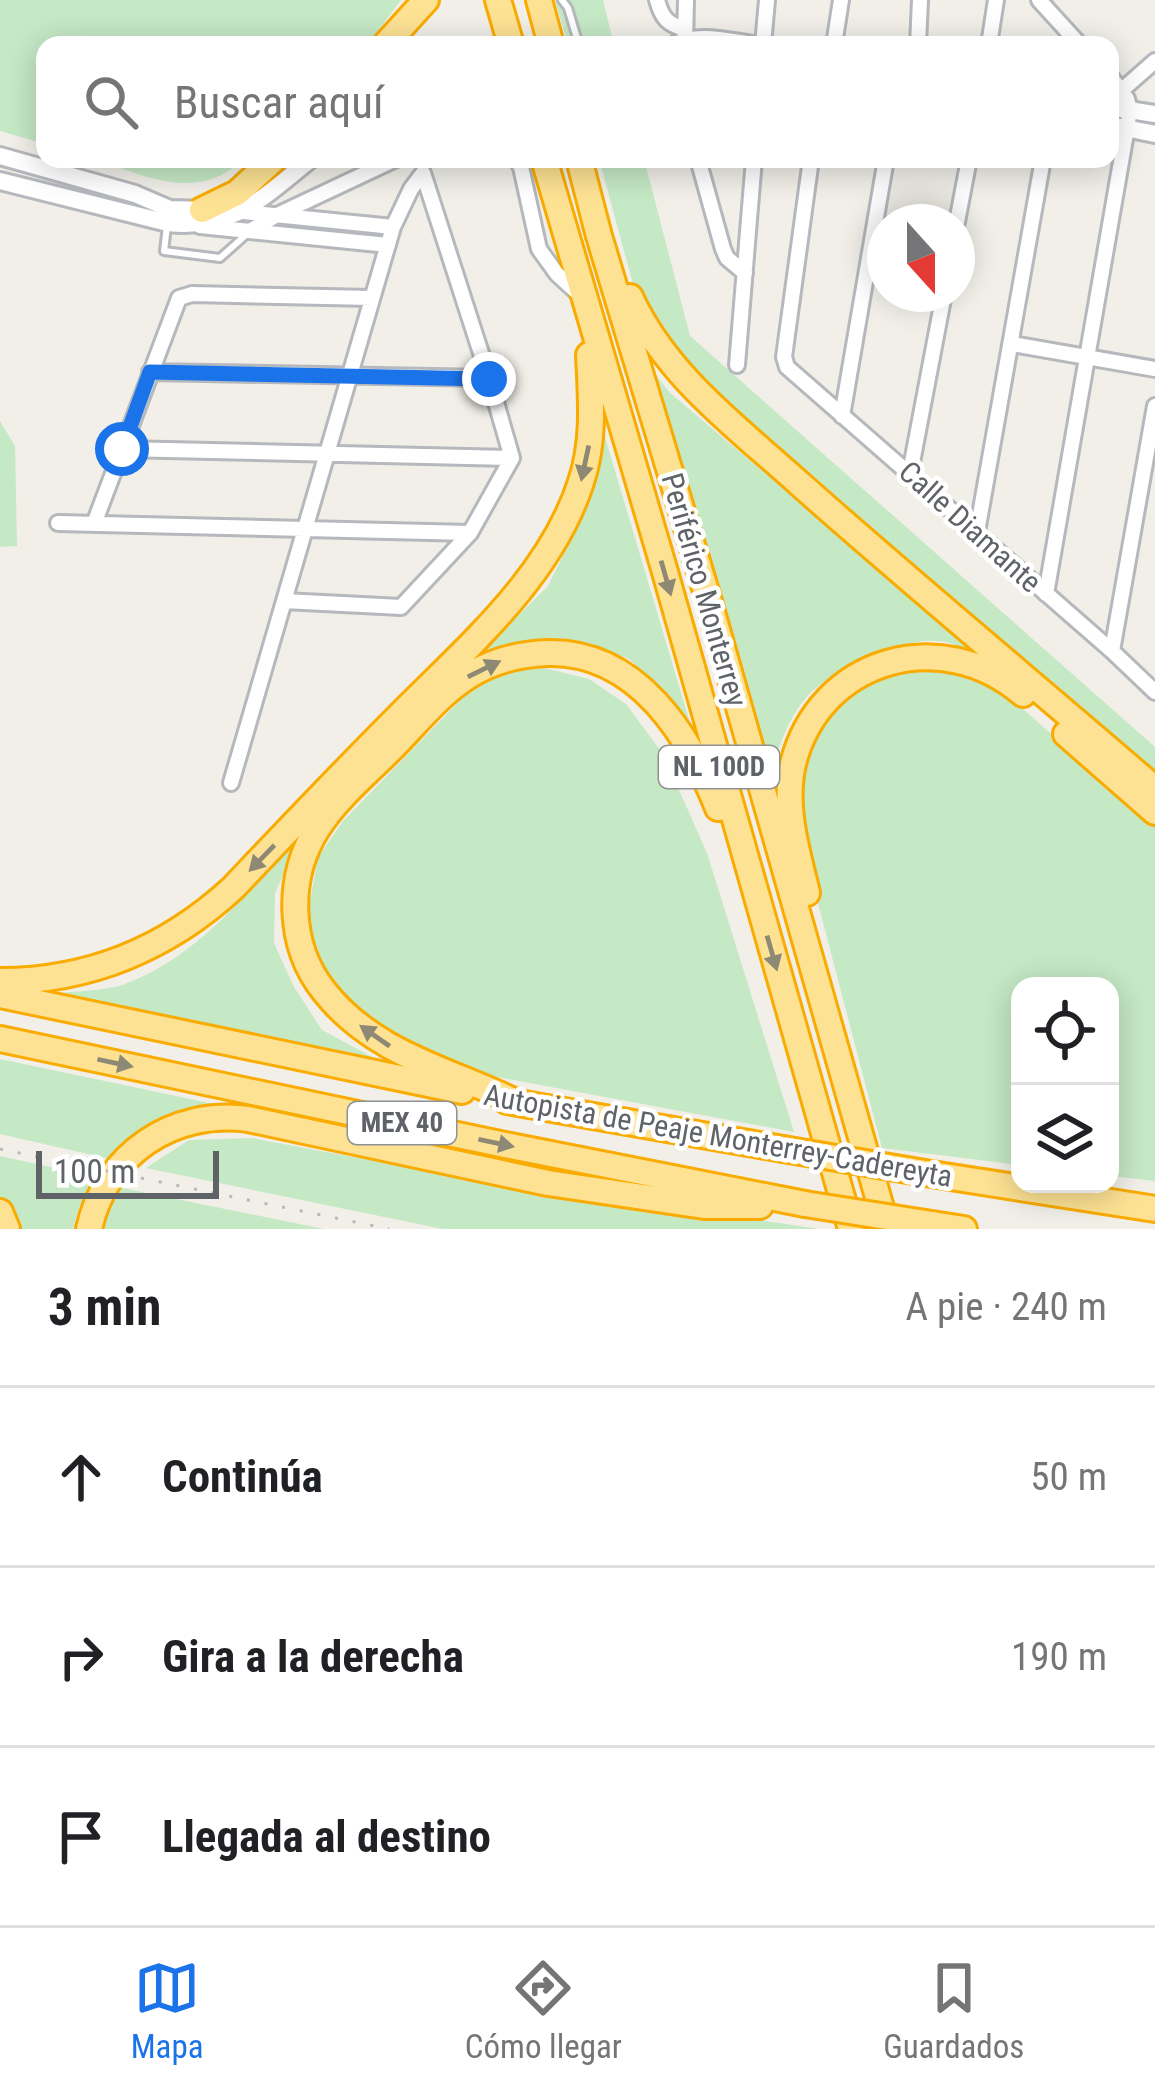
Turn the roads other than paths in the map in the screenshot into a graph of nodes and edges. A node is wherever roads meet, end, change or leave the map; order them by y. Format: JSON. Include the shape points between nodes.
{"nodes":[{"id":1,"x":427,"y":0,"type":"edge"},
{"id":2,"x":498,"y":0,"type":"edge"},
{"id":3,"x":539,"y":0,"type":"edge"},
{"id":4,"x":562,"y":0,"type":"edge"},
{"id":5,"x":657,"y":0,"type":"edge"},
{"id":6,"x":686,"y":0,"type":"edge"},
{"id":7,"x":766,"y":0,"type":"edge"},
{"id":8,"x":841,"y":0,"type":"edge"},
{"id":9,"x":920,"y":0,"type":"edge"},
{"id":10,"x":996,"y":0,"type":"edge"},
{"id":11,"x":1039,"y":0,"type":"edge"},
{"id":12,"x":393,"y":36,"type":"edge"},
{"id":13,"x":508,"y":36,"type":"edge"},
{"id":14,"x":549,"y":36,"type":"edge"},
{"id":15,"x":576,"y":36,"type":"edge"},
{"id":16,"x":679,"y":36,"type":"edge"},
{"id":17,"x":683,"y":36,"type":"edge"},
{"id":18,"x":760,"y":36,"type":"edge"},
{"id":19,"x":835,"y":36,"type":"edge"},
{"id":20,"x":918,"y":36,"type":"edge"},
{"id":21,"x":990,"y":36,"type":"edge"},
{"id":22,"x":1071,"y":36,"type":"edge"},
{"id":23,"x":1155,"y":61,"type":"edge"},
{"id":24,"x":1119,"y":87,"type":"edge"},
{"id":25,"x":1121,"y":89,"type":"junction"},
{"id":26,"x":1155,"y":115,"type":"edge"},
{"id":27,"x":1122,"y":121,"type":"edge"},
{"id":28,"x":1155,"y":134,"type":"edge"},
{"id":29,"x":0,"y":156,"type":"edge"},
{"id":30,"x":36,"y":166,"type":"edge"},
{"id":31,"x":43,"y":168,"type":"edge"},
{"id":32,"x":264,"y":168,"type":"edge"},
{"id":33,"x":300,"y":168,"type":"edge"},
{"id":34,"x":377,"y":168,"type":"edge"},
{"id":35,"x":521,"y":168,"type":"edge"},
{"id":36,"x":547,"y":168,"type":"edge"},
{"id":37,"x":581,"y":168,"type":"edge"},
{"id":38,"x":700,"y":168,"type":"edge"},
{"id":39,"x":753,"y":168,"type":"edge"},
{"id":40,"x":810,"y":168,"type":"edge"},
{"id":41,"x":884,"y":168,"type":"edge"},
{"id":42,"x":967,"y":168,"type":"edge"},
{"id":43,"x":1041,"y":168,"type":"edge"},
{"id":44,"x":1115,"y":168,"type":"edge"},
{"id":45,"x":0,"y":182,"type":"edge"},
{"id":46,"x":960,"y":204,"type":"edge"},
{"id":47,"x":250,"y":208,"type":"junction"},
{"id":48,"x":277,"y":215,"type":"junction"},
{"id":49,"x":169,"y":216,"type":"junction"},
{"id":50,"x":195,"y":218,"type":"junction"},
{"id":51,"x":393,"y":227,"type":"junction"},
{"id":52,"x":250,"y":231,"type":"junction"},
{"id":53,"x":598,"y":236,"type":"junction"},
{"id":54,"x":388,"y":244,"type":"junction"},
{"id":55,"x":745,"y":273,"type":"junction"},
{"id":56,"x":372,"y":298,"type":"junction"},
{"id":57,"x":584,"y":301,"type":"junction"},
{"id":58,"x":941,"y":312,"type":"edge"},
{"id":59,"x":1012,"y":344,"type":"junction"},
{"id":60,"x":1087,"y":358,"type":"junction"},
{"id":61,"x":736,"y":365,"type":"dead end"},
{"id":62,"x":1155,"y":369,"type":"edge"},
{"id":63,"x":150,"y":372,"type":"junction"},
{"id":64,"x":350,"y":374,"type":"junction"},
{"id":65,"x":489,"y":379,"type":"junction"},
{"id":66,"x":1155,"y":406,"type":"edge"},
{"id":67,"x":842,"y":416,"type":"junction"},
{"id":68,"x":122,"y":449,"type":"junction"},
{"id":69,"x":327,"y":452,"type":"junction"},
{"id":70,"x":512,"y":458,"type":"junction"},
{"id":71,"x":910,"y":473,"type":"junction"},
{"id":72,"x":58,"y":524,"type":"dead end"},
{"id":73,"x":94,"y":524,"type":"junction"},
{"id":74,"x":305,"y":528,"type":"junction"},
{"id":75,"x":977,"y":532,"type":"junction"},
{"id":76,"x":470,"y":533,"type":"junction"},
{"id":77,"x":1046,"y":594,"type":"junction"},
{"id":78,"x":284,"y":601,"type":"junction"},
{"id":79,"x":1112,"y":650,"type":"junction"},
{"id":80,"x":1155,"y":692,"type":"edge"},
{"id":81,"x":231,"y":783,"type":"dead end"},
{"id":82,"x":1155,"y":789,"type":"edge"},
{"id":83,"x":1155,"y":812,"type":"edge"},
{"id":84,"x":754,"y":892,"type":"junction"},
{"id":85,"x":815,"y":979,"type":"junction"},
{"id":86,"x":0,"y":981,"type":"edge"},
{"id":87,"x":0,"y":995,"type":"edge"},
{"id":88,"x":0,"y":1039,"type":"edge"},
{"id":89,"x":518,"y":1103,"type":"junction"},
{"id":90,"x":1074,"y":1196,"type":"junction"},
{"id":91,"x":1155,"y":1196,"type":"edge"},
{"id":92,"x":798,"y":1203,"type":"junction"},
{"id":93,"x":1155,"y":1209,"type":"edge"},
{"id":94,"x":0,"y":1212,"type":"edge"},
{"id":95,"x":948,"y":1227,"type":"edge"},
{"id":96,"x":8,"y":1229,"type":"edge"},
{"id":97,"x":89,"y":1229,"type":"edge"},
{"id":98,"x":851,"y":1229,"type":"edge"},
{"id":99,"x":887,"y":1229,"type":"edge"}],
"edges":[{"from":1,"to":12,"type":"highway"},
{"from":2,"to":13,"type":"highway"},
{"from":3,"to":14,"type":"highway"},
{"from":4,"to":15,"type":"lane"},
{"from":5,"to":16,"type":"street"},
{"from":6,"to":17,"type":"street"},
{"from":7,"to":18,"type":"street"},
{"from":8,"to":19,"type":"street"},
{"from":9,"to":20,"type":"street"},
{"from":10,"to":21,"type":"street"},
{"from":11,"to":22,"type":"street"},
{"from":23,"to":25,"type":"street"},
{"from":24,"to":25,"type":"street"},
{"from":25,"to":27,"type":"street"},
{"from":26,"to":27,"type":"street"},
{"from":27,"to":28,"type":"street"},
{"from":29,"to":30,"type":"street"},
{"from":31,"to":49,"type":"street","via":[[135,194]]},
{"from":32,"to":50,"type":"highway"},
{"from":33,"to":47,"type":"street"},
{"from":34,"to":48,"type":"street"},
{"from":35,"to":57,"type":"street","via":[[538,249]]},
{"from":36,"to":57,"type":"highway","name":"Periférico Monterrey","number":"NL 100D"},
{"from":37,"to":53,"type":"highway","name":"Periférico Monterrey","number":"NL 100D"},
{"from":38,"to":55,"type":"street","via":[[723,249]]},
{"from":39,"to":55,"type":"street"},
{"from":40,"to":67,"type":"street","name":"Calle Diamante","via":[[785,362]]},
{"from":41,"to":67,"type":"street"},
{"from":42,"to":46,"type":"street"},
{"from":43,"to":59,"type":"street"},
{"from":44,"to":60,"type":"street"},
{"from":45,"to":49,"type":"street"},
{"from":47,"to":48,"type":"street"},
{"from":47,"to":50,"type":"street"},
{"from":48,"to":51,"type":"street"},
{"from":48,"to":52,"type":"street"},
{"from":49,"to":50,"type":"street"},
{"from":49,"to":52,"type":"lane","via":[[164,251],[220,258]]},
{"from":50,"to":52,"type":"street"},
{"from":51,"to":54,"type":"street"},
{"from":51,"to":65,"type":"street","via":[[423,173]]},
{"from":52,"to":54,"type":"street"},
{"from":53,"to":82,"type":"highway","via":[[639,318],[688,383]]},
{"from":53,"to":85,"type":"highway","name":"Periférico Monterrey","number":"NL 100D"},
{"from":54,"to":56,"type":"street"},
{"from":55,"to":61,"type":"street"},
{"from":56,"to":63,"type":"street","via":[[178,298]]},
{"from":56,"to":64,"type":"street"},
{"from":57,"to":84,"type":"highway","name":"Periférico Monterrey","number":"NL 100D","one_way":true},
{"from":57,"to":86,"type":"highway","one_way":true,"via":[[587,457],[569,513],[524,584],[196,919],[112,963]]},
{"from":58,"to":71,"type":"street"},
{"from":59,"to":60,"type":"street"},
{"from":59,"to":75,"type":"street"},
{"from":60,"to":62,"type":"street"},
{"from":60,"to":77,"type":"street"},
{"from":63,"to":64,"type":"street"},
{"from":63,"to":68,"type":"street"},
{"from":64,"to":65,"type":"street"},
{"from":64,"to":69,"type":"street"},
{"from":65,"to":70,"type":"street"},
{"from":66,"to":79,"type":"street"},
{"from":67,"to":71,"type":"street","name":"Calle Diamante"},
{"from":68,"to":69,"type":"street"},
{"from":68,"to":73,"type":"street"},
{"from":69,"to":70,"type":"street"},
{"from":69,"to":74,"type":"street"},
{"from":70,"to":76,"type":"street"},
{"from":71,"to":75,"type":"street","name":"Calle Diamante"},
{"from":72,"to":73,"type":"street"},
{"from":73,"to":74,"type":"street"},
{"from":74,"to":76,"type":"street"},
{"from":74,"to":78,"type":"street"},
{"from":75,"to":77,"type":"street","name":"Calle Diamante"},
{"from":76,"to":78,"type":"street","via":[[401,607]]},
{"from":77,"to":79,"type":"street","name":"Calle Diamante"},
{"from":78,"to":81,"type":"street"},
{"from":79,"to":80,"type":"street","name":"Calle Diamante"},
{"from":83,"to":85,"type":"highway","via":[[991,672],[928,657],[867,670],[811,721],[790,778]]},
{"from":89,"to":84,"type":"highway","one_way":true,"via":[[370,1034],[317,981],[297,928],[296,884],[317,828],[444,695],[498,661],[529,654],[593,659],[622,672],[686,742]]},
{"from":84,"to":98,"type":"highway","name":"Periférico Monterrey","number":"NL 100D","one_way":true},
{"from":85,"to":99,"type":"highway","name":"Periférico Monterrey","number":"NL 100D"},
{"from":87,"to":89,"type":"highway","name":"Autopista de Peaje Monterrey-Cadereyta","number":"MEX 40"},
{"from":88,"to":92,"type":"highway","number":"MEX 40","one_way":true},
{"from":89,"to":90,"type":"highway","name":"Autopista de Peaje Monterrey-Cadereyta","number":"MEX 40","bridge":true},
{"from":90,"to":91,"type":"highway"},
{"from":90,"to":93,"type":"highway","name":"Autopista de Peaje Monterrey-Cadereyta","number":"MEX 40"},
{"from":92,"to":95,"type":"highway","number":"MEX 40","bridge":true},
{"from":92,"to":97,"type":"highway","via":[[724,1207],[626,1195],[220,1117],[178,1125],[139,1146],[107,1181]]},
{"from":94,"to":96,"type":"highway"}]}
